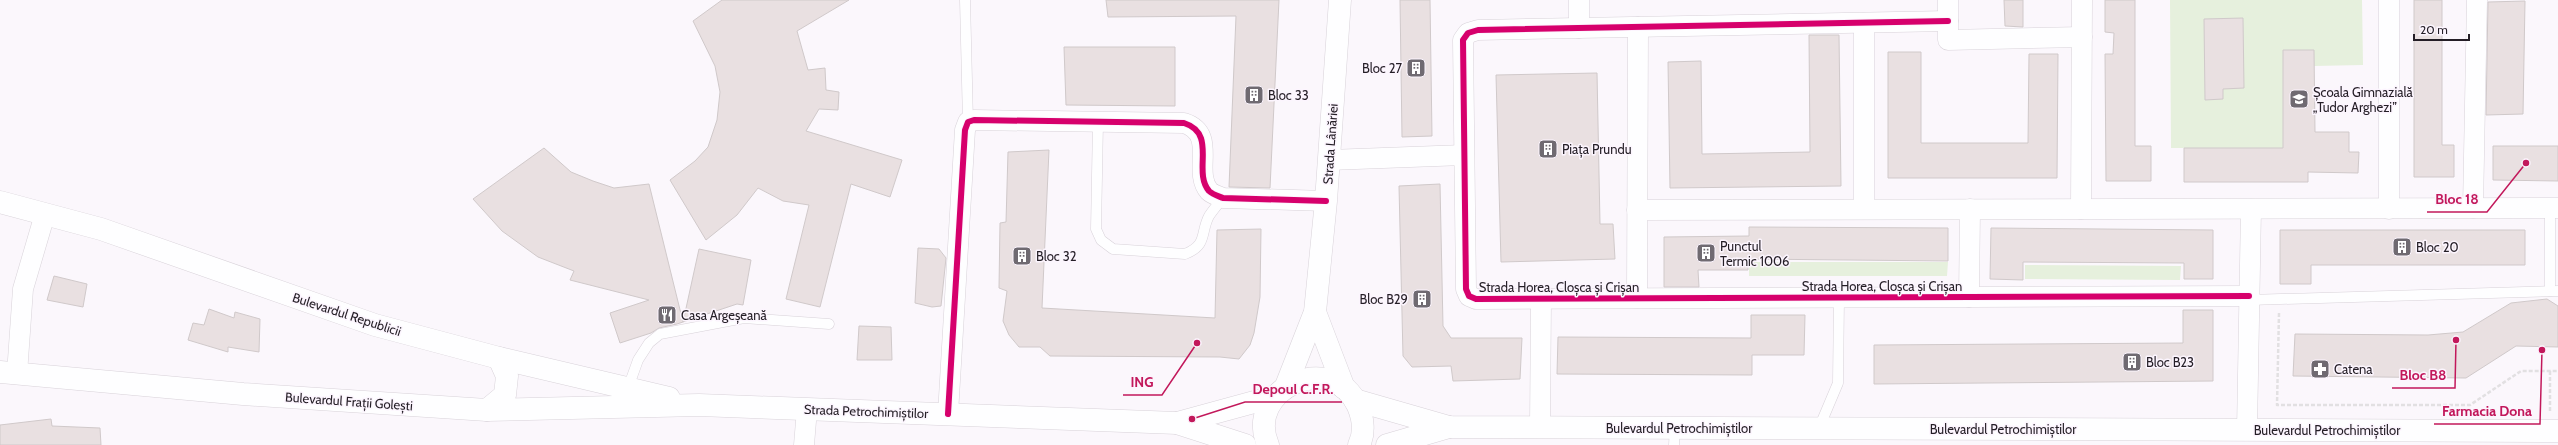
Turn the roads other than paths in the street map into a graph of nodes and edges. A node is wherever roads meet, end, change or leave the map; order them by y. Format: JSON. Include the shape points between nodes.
{"nodes":[{"id":1,"x":965,"y":0,"type":"edge"},
{"id":2,"x":1340,"y":0,"type":"edge"},
{"id":3,"x":1578,"y":0,"type":"edge"},
{"id":4,"x":1948,"y":0,"type":"edge"},
{"id":5,"x":2082,"y":0,"type":"edge"},
{"id":6,"x":2389,"y":0,"type":"edge"},
{"id":7,"x":2477,"y":0,"type":"edge"},
{"id":8,"x":1948,"y":22,"type":"junction"},
{"id":9,"x":1864,"y":23,"type":"junction"},
{"id":10,"x":1638,"y":27,"type":"junction"},
{"id":11,"x":1579,"y":28,"type":"junction"},
{"id":12,"x":2082,"y":37,"type":"junction"},
{"id":13,"x":968,"y":122,"type":"junction"},
{"id":14,"x":1098,"y":122,"type":"junction"},
{"id":15,"x":1464,"y":155,"type":"junction"},
{"id":16,"x":1329,"y":160,"type":"junction"},
{"id":17,"x":1223,"y":198,"type":"junction"},
{"id":18,"x":1326,"y":201,"type":"junction"},
{"id":19,"x":0,"y":202,"type":"edge"},
{"id":20,"x":2473,"y":208,"type":"junction"},
{"id":21,"x":2554,"y":208,"type":"edge"},
{"id":22,"x":1864,"y":209,"type":"junction"},
{"id":23,"x":1970,"y":209,"type":"junction"},
{"id":24,"x":2081,"y":209,"type":"junction"},
{"id":25,"x":2251,"y":209,"type":"junction"},
{"id":26,"x":2389,"y":209,"type":"junction"},
{"id":27,"x":1637,"y":210,"type":"junction"},
{"id":28,"x":45,"y":214,"type":"junction"},
{"id":29,"x":2554,"y":291,"type":"edge"},
{"id":30,"x":1969,"y":297,"type":"junction"},
{"id":31,"x":1541,"y":298,"type":"junction"},
{"id":32,"x":1637,"y":298,"type":"junction"},
{"id":33,"x":1839,"y":298,"type":"junction"},
{"id":34,"x":2249,"y":298,"type":"junction"},
{"id":35,"x":1315,"y":312,"type":"junction"},
{"id":36,"x":828,"y":324,"type":"dead end"},
{"id":37,"x":499,"y":358,"type":"junction"},
{"id":38,"x":8,"y":373,"type":"edge"},
{"id":39,"x":628,"y":388,"type":"junction"},
{"id":40,"x":1281,"y":391,"type":"junction"},
{"id":41,"x":1350,"y":394,"type":"junction"},
{"id":42,"x":699,"y":405,"type":"junction"},
{"id":43,"x":808,"y":409,"type":"junction"},
{"id":44,"x":487,"y":410,"type":"junction"},
{"id":45,"x":948,"y":414,"type":"junction"},
{"id":46,"x":1177,"y":423,"type":"junction"},
{"id":47,"x":2554,"y":424,"type":"edge"},
{"id":48,"x":1449,"y":427,"type":"junction"},
{"id":49,"x":1540,"y":427,"type":"junction"},
{"id":50,"x":1819,"y":428,"type":"junction"},
{"id":51,"x":2247,"y":430,"type":"junction"},
{"id":52,"x":1675,"y":436,"type":"edge"},
{"id":53,"x":804,"y":445,"type":"edge"},
{"id":54,"x":1245,"y":445,"type":"edge"},
{"id":55,"x":1268,"y":445,"type":"edge"},
{"id":56,"x":1359,"y":445,"type":"edge"},
{"id":57,"x":1387,"y":445,"type":"edge"}],
"edges":[{"from":1,"to":13,"type":"lane"},
{"from":2,"to":16,"type":"main road","name":"Strada Lânăriei"},
{"from":3,"to":11,"type":"street"},
{"from":4,"to":8,"type":"street"},
{"from":5,"to":12,"type":"street"},
{"from":6,"to":26,"type":"street"},
{"from":7,"to":20,"type":"street"},
{"from":8,"to":9,"type":"street","name":"Strada Horea, Cloșca și Crișan"},
{"from":8,"to":12,"type":"street","via":[[1948,40]]},
{"from":9,"to":10,"type":"street","name":"Strada Horea, Cloșca și Crișan"},
{"from":9,"to":22,"type":"street"},
{"from":10,"to":11,"type":"street","name":"Strada Horea, Cloșca și Crișan"},
{"from":10,"to":27,"type":"street","name":"Strada Horea, Cloșca și Crișan"},
{"from":11,"to":15,"type":"street","name":"Strada Horea, Cloșca și Crișan","via":[[1478,30],[1468,34],[1463,40]]},
{"from":12,"to":24,"type":"street"},
{"from":13,"to":14,"type":"street"},
{"from":13,"to":45,"type":"street","via":[[965,130]]},
{"from":14,"to":17,"type":"street","via":[[1184,123],[1194,126],[1201,136],[1204,184],[1210,192]]},
{"from":14,"to":17,"type":"lane","via":[[1096,229],[1101,240],[1113,249],[1185,254],[1196,250],[1204,236],[1208,217]]},
{"from":15,"to":16,"type":"street"},
{"from":15,"to":31,"type":"street","name":"Strada Horea, Cloșca și Crișan","via":[[1466,289],[1469,296],[1476,299]]},
{"from":16,"to":18,"type":"main road","name":"Strada Lânăriei"},
{"from":17,"to":18,"type":"street"},
{"from":18,"to":35,"type":"main road","name":"Strada Lânăriei"},
{"from":19,"to":28,"type":"main road","name":"Bulevardul Republicii"},
{"from":20,"to":21,"type":"street"},
{"from":20,"to":26,"type":"street"},
{"from":21,"to":29,"type":"lane"},
{"from":22,"to":23,"type":"street"},
{"from":22,"to":27,"type":"street"},
{"from":23,"to":24,"type":"street"},
{"from":23,"to":30,"type":"street"},
{"from":24,"to":25,"type":"street"},
{"from":25,"to":26,"type":"street"},
{"from":25,"to":34,"type":"street"},
{"from":27,"to":32,"type":"street","name":"Strada Horea, Cloșca și Crișan"},
{"from":28,"to":37,"type":"main road","name":"Bulevardul Republicii","via":[[101,229],[375,325]]},
{"from":28,"to":38,"type":"street","via":[[23,289]]},
{"from":29,"to":34,"type":"lane"},
{"from":30,"to":33,"type":"street","name":"Strada Horea, Cloșca și Crișan"},
{"from":30,"to":34,"type":"street","name":"Strada Horea, Cloșca și Crișan"},
{"from":31,"to":32,"type":"street","name":"Strada Horea, Cloșca și Crișan"},
{"from":31,"to":49,"type":"street"},
{"from":32,"to":33,"type":"street","name":"Strada Horea, Cloșca și Crișan"},
{"from":33,"to":50,"type":"lane","via":[[1838,384]]},
{"from":34,"to":51,"type":"street"},
{"from":35,"to":40,"type":"main road"},
{"from":35,"to":41,"type":"main road"},
{"from":36,"to":39,"type":"lane","via":[[744,318],[660,334],[648,343],[638,360]]},
{"from":37,"to":39,"type":"main road","name":"Bulevardul Republicii"},
{"from":37,"to":44,"type":"main road","via":[[507,376],[505,395]]},
{"from":38,"to":44,"type":"main road","name":"Bulevardul Frații Golești","via":[[243,394]]},
{"from":39,"to":42,"type":"main road","name":"Bulevardul Republicii"},
{"from":40,"to":41,"type":"main road","name":"Strada Petrochimiștilor","via":[[1300,380],[1316,378],[1331,381]]},
{"from":40,"to":46,"type":"main road","name":"Strada Petrochimiștilor"},
{"from":40,"to":55,"type":"main road","via":[[1268,409],[1265,424]]},
{"from":41,"to":48,"type":"main road","name":"Bulevardul Petrochimiștilor"},
{"from":41,"to":56,"type":"main road","via":[[1361,413],[1363,427]]},
{"from":42,"to":43,"type":"main road","name":"Strada Petrochimiștilor"},
{"from":42,"to":44,"type":"main road","name":"Bulevardul Frații Golești"},
{"from":43,"to":45,"type":"main road","name":"Strada Petrochimiștilor"},
{"from":43,"to":53,"type":"street"},
{"from":45,"to":46,"type":"main road","name":"Strada Petrochimiștilor"},
{"from":46,"to":54,"type":"main road","name":"Strada Petrochimiștilor"},
{"from":47,"to":51,"type":"main road","name":"Bulevardul Petrochimiștilor"},
{"from":48,"to":49,"type":"main road","name":"Bulevardul Petrochimiștilor"},
{"from":48,"to":57,"type":"main road","name":"Bulevardul Petrochimiștilor"},
{"from":49,"to":52,"type":"main road","name":"Bulevardul Petrochimiștilor"},
{"from":50,"to":51,"type":"main road","name":"Bulevardul Petrochimiștilor"},
{"from":50,"to":52,"type":"main road","name":"Bulevardul Petrochimiștilor"}]}
